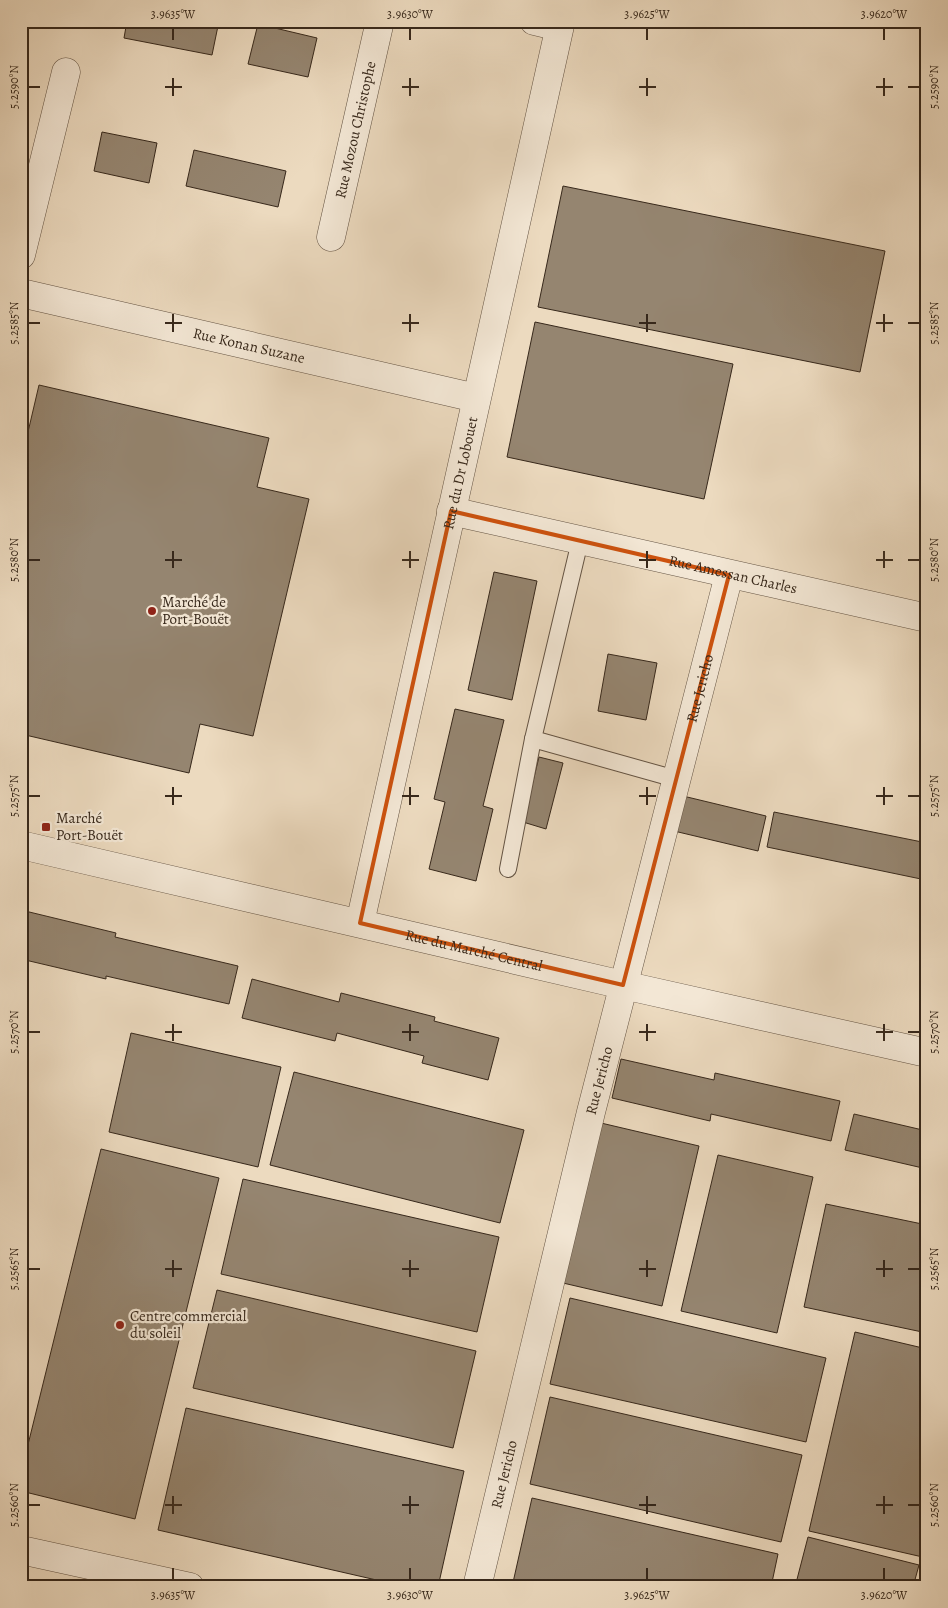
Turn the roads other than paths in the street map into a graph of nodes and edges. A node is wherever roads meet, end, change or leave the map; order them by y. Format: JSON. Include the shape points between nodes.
{"nodes":[{"id":1,"x":380,"y":21,"type":"edge"},
{"id":2,"x":551,"y":23,"type":"edge"},
{"id":3,"x":66,"y":72,"type":"dead end"},
{"id":4,"x":331,"y":237,"type":"dead end"},
{"id":5,"x":21,"y":255,"type":"edge"},
{"id":6,"x":21,"y":293,"type":"edge"},
{"id":7,"x":476,"y":398,"type":"junction"},
{"id":8,"x":451,"y":511,"type":"junction"},
{"id":9,"x":580,"y":541,"type":"junction"},
{"id":10,"x":729,"y":575,"type":"junction"},
{"id":11,"x":927,"y":618,"type":"edge"},
{"id":12,"x":533,"y":739,"type":"junction"},
{"id":13,"x":676,"y":779,"type":"junction"},
{"id":14,"x":21,"y":846,"type":"edge"},
{"id":15,"x":508,"y":869,"type":"dead end"},
{"id":16,"x":360,"y":923,"type":"junction"},
{"id":17,"x":623,"y":985,"type":"junction"},
{"id":18,"x":927,"y":1053,"type":"edge"},
{"id":19,"x":21,"y":1550,"type":"edge"},
{"id":20,"x":190,"y":1587,"type":"edge"},
{"id":21,"x":477,"y":1587,"type":"edge"}],
"edges":[{"from":1,"to":4,"type":"street","name":"Rue Mozou Christophe"},
{"from":2,"to":7,"type":"street","name":"Rue du Dr Lobouet"},
{"from":3,"to":5,"type":"street"},
{"from":6,"to":7,"type":"street","name":"Rue Konan Suzane"},
{"from":7,"to":8,"type":"street","name":"Rue du Dr Lobouet"},
{"from":8,"to":9,"type":"street","name":"Rue Amessan Charles"},
{"from":8,"to":16,"type":"street","name":"Rue du Dr Lobouet"},
{"from":9,"to":10,"type":"street","name":"Rue Amessan Charles"},
{"from":9,"to":12,"type":"lane"},
{"from":10,"to":11,"type":"street","name":"Rue Amessan Charles"},
{"from":10,"to":13,"type":"street","name":"Rue Jericho"},
{"from":12,"to":13,"type":"lane"},
{"from":12,"to":15,"type":"lane"},
{"from":13,"to":17,"type":"street","name":"Rue Jericho"},
{"from":14,"to":16,"type":"street","name":"Rue du Marché Central"},
{"from":16,"to":17,"type":"street","name":"Rue du Marché Central"},
{"from":17,"to":18,"type":"street","name":"Rue du Marché Central"},
{"from":17,"to":21,"type":"street","name":"Rue Jericho"},
{"from":19,"to":20,"type":"street"}]}
